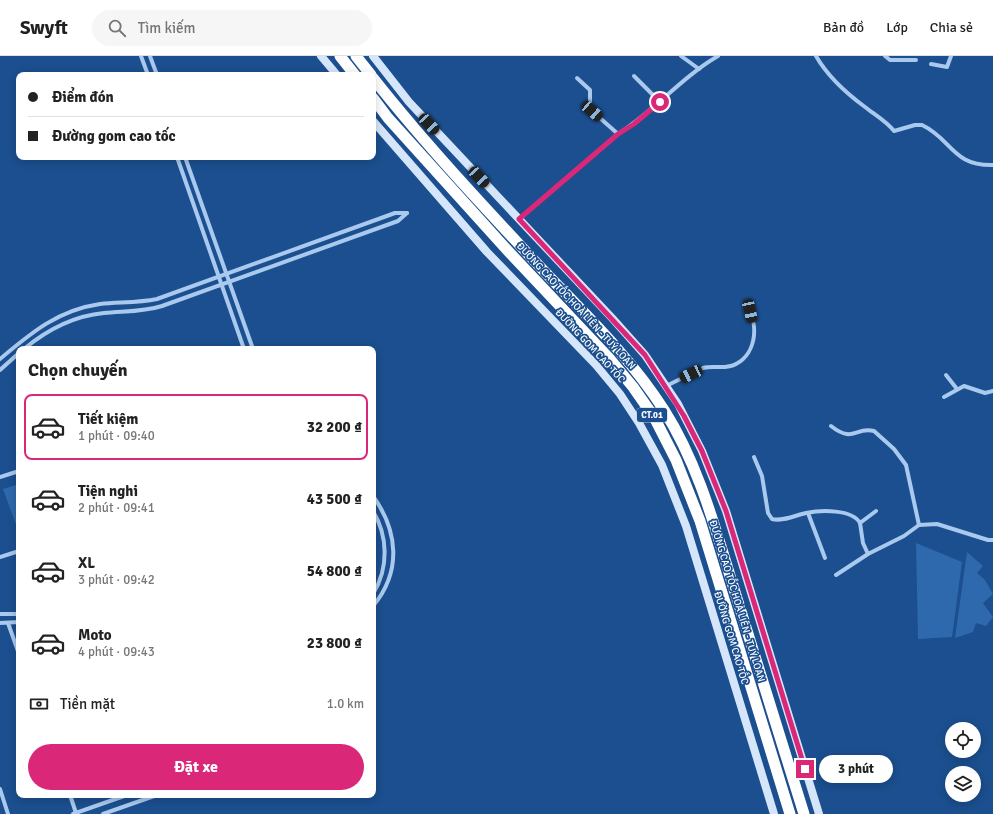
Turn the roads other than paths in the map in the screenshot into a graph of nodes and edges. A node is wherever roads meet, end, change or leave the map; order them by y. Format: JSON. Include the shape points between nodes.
{"nodes":[{"id":1,"x":141,"y":56,"type":"edge"},
{"id":2,"x":150,"y":56,"type":"edge"},
{"id":3,"x":322,"y":56,"type":"edge"},
{"id":4,"x":340,"y":56,"type":"edge"},
{"id":5,"x":356,"y":56,"type":"edge"},
{"id":6,"x":373,"y":56,"type":"edge"},
{"id":7,"x":718,"y":56,"type":"edge"},
{"id":8,"x":816,"y":56,"type":"edge"},
{"id":9,"x":885,"y":56,"type":"edge"},
{"id":10,"x":951,"y":56,"type":"edge"},
{"id":11,"x":684,"y":57,"type":"edge"},
{"id":12,"x":916,"y":60,"type":"dead end"},
{"id":13,"x":931,"y":64,"type":"dead end"},
{"id":14,"x":699,"y":69,"type":"junction"},
{"id":15,"x":147,"y":72,"type":"edge"},
{"id":16,"x":156,"y":72,"type":"edge"},
{"id":17,"x":335,"y":72,"type":"edge"},
{"id":18,"x":353,"y":72,"type":"edge"},
{"id":19,"x":369,"y":72,"type":"edge"},
{"id":20,"x":634,"y":76,"type":"dead end"},
{"id":21,"x":577,"y":78,"type":"dead end"},
{"id":22,"x":376,"y":82,"type":"edge"},
{"id":23,"x":376,"y":102,"type":"edge"},
{"id":24,"x":660,"y":102,"type":"junction"},
{"id":25,"x":376,"y":124,"type":"edge"},
{"id":26,"x":618,"y":134,"type":"junction"},
{"id":27,"x":178,"y":160,"type":"edge"},
{"id":28,"x":186,"y":160,"type":"edge"},
{"id":29,"x":993,"y":165,"type":"edge"},
{"id":30,"x":519,"y":219,"type":"junction"},
{"id":31,"x":227,"y":273,"type":"junction"},
{"id":32,"x":219,"y":276,"type":"junction"},
{"id":33,"x":230,"y":281,"type":"junction"},
{"id":34,"x":222,"y":284,"type":"junction"},
{"id":35,"x":744,"y":305,"type":"dead end"},
{"id":36,"x":28,"y":346,"type":"edge"},
{"id":37,"x":243,"y":346,"type":"edge"},
{"id":38,"x":252,"y":346,"type":"edge"},
{"id":39,"x":16,"y":356,"type":"edge"},
{"id":40,"x":0,"y":359,"type":"edge"},
{"id":41,"x":0,"y":370,"type":"edge"},
{"id":42,"x":946,"y":375,"type":"dead end"},
{"id":43,"x":666,"y":386,"type":"junction"},
{"id":44,"x":957,"y":389,"type":"junction"},
{"id":45,"x":993,"y":392,"type":"edge"},
{"id":46,"x":944,"y":397,"type":"dead end"},
{"id":47,"x":831,"y":426,"type":"dead end"},
{"id":48,"x":754,"y":457,"type":"dead end"},
{"id":49,"x":16,"y":472,"type":"edge"},
{"id":50,"x":0,"y":477,"type":"edge"},
{"id":51,"x":376,"y":501,"type":"edge"},
{"id":52,"x":876,"y":511,"type":"dead end"},
{"id":53,"x":808,"y":513,"type":"junction"},
{"id":54,"x":376,"y":518,"type":"edge"},
{"id":55,"x":860,"y":523,"type":"junction"},
{"id":56,"x":919,"y":525,"type":"junction"},
{"id":57,"x":993,"y":540,"type":"edge"},
{"id":58,"x":16,"y":552,"type":"edge"},
{"id":59,"x":868,"y":554,"type":"junction"},
{"id":60,"x":0,"y":557,"type":"edge"},
{"id":61,"x":825,"y":558,"type":"dead end"},
{"id":62,"x":836,"y":575,"type":"dead end"},
{"id":63,"x":376,"y":588,"type":"edge"},
{"id":64,"x":376,"y":592,"type":"edge"},
{"id":65,"x":382,"y":594,"type":"junction"},
{"id":66,"x":376,"y":602,"type":"edge"},
{"id":67,"x":0,"y":614,"type":"edge"},
{"id":68,"x":16,"y":614,"type":"edge"},
{"id":69,"x":16,"y":622,"type":"edge"},
{"id":70,"x":0,"y":623,"type":"edge"},
{"id":71,"x":8,"y":623,"type":"junction"},
{"id":72,"x":16,"y":646,"type":"edge"},
{"id":73,"x":0,"y":789,"type":"edge"},
{"id":74,"x":71,"y":798,"type":"edge"},
{"id":75,"x":118,"y":798,"type":"edge"},
{"id":76,"x":148,"y":798,"type":"edge"},
{"id":77,"x":75,"y":813,"type":"edge"},
{"id":78,"x":8,"y":814,"type":"edge"},
{"id":79,"x":103,"y":814,"type":"edge"},
{"id":80,"x":774,"y":814,"type":"edge"},
{"id":81,"x":790,"y":814,"type":"edge"},
{"id":82,"x":804,"y":814,"type":"edge"},
{"id":83,"x":819,"y":814,"type":"edge"}],
"edges":[{"from":1,"to":15,"type":"street"},
{"from":2,"to":16,"type":"street"},
{"from":3,"to":17,"type":"main road"},
{"from":4,"to":18,"type":"highway"},
{"from":5,"to":19,"type":"highway"},
{"from":6,"to":30,"type":"main road","via":[[409,102]]},
{"from":7,"to":14,"type":"street"},
{"from":8,"to":29,"type":"street","via":[[826,72],[841,87],[894,131],[922,125],[964,160]]},
{"from":9,"to":12,"type":"street","via":[[890,60]]},
{"from":10,"to":13,"type":"street","via":[[947,67]]},
{"from":11,"to":14,"type":"street"},
{"from":14,"to":24,"type":"street"},
{"from":20,"to":24,"type":"street"},
{"from":21,"to":26,"type":"street","via":[[590,90],[592,111]]},
{"from":22,"to":82,"type":"highway","name":"ĐƯỜNG CAO TỐC HOÀ LIÊN - TUÝ LOAN","number":"CT.01","via":[[399,111],[514,238],[620,350],[665,412],[688,455],[712,517]]},
{"from":23,"to":81,"type":"highway","name":"ĐƯỜNG CAO TỐC HOÀ LIÊN - TUÝ LOAN","number":"CT.01","via":[[504,246],[610,358],[654,417],[676,460],[700,521]]},
{"from":24,"to":26,"type":"street"},
{"from":25,"to":80,"type":"main road","name":"ĐƯỜNG GOM CAO TỐC","via":[[487,252],[596,365],[639,422],[662,465],[686,526]]},
{"from":26,"to":30,"type":"street"},
{"from":27,"to":32,"type":"street"},
{"from":28,"to":31,"type":"street"},
{"from":30,"to":43,"type":"main road","via":[[645,355]]},
{"from":31,"to":32,"type":"street"},
{"from":31,"to":33,"type":"street"},
{"from":31,"to":33,"type":"street","via":[[395,213],[407,213],[398,221]]},
{"from":32,"to":34,"type":"street"},
{"from":32,"to":40,"type":"street","via":[[151,300],[100,304],[68,312],[36,328]]},
{"from":33,"to":34,"type":"street"},
{"from":33,"to":38,"type":"street"},
{"from":34,"to":36,"type":"street","via":[[151,309],[98,313],[74,318],[52,328]]},
{"from":34,"to":37,"type":"street"},
{"from":35,"to":43,"type":"street","via":[[750,311],[754,342],[745,358],[727,368],[703,368]]},
{"from":39,"to":41,"type":"street"},
{"from":42,"to":44,"type":"street"},
{"from":43,"to":83,"type":"main road","via":[[702,451],[726,511]]},
{"from":44,"to":45,"type":"street","via":[[964,386],[985,393]]},
{"from":44,"to":46,"type":"street"},
{"from":47,"to":56,"type":"street","via":[[847,435],[874,430],[899,455],[908,470]]},
{"from":48,"to":53,"type":"street","via":[[763,481],[770,517],[778,520]]},
{"from":49,"to":50,"type":"street"},
{"from":51,"to":65,"type":"street","via":[[386,518],[392,539],[391,572]]},
{"from":52,"to":55,"type":"street"},
{"from":53,"to":55,"type":"street","via":[[850,514]]},
{"from":53,"to":61,"type":"street"},
{"from":54,"to":63,"type":"street","via":[[384,536],[385,553],[383,572]]},
{"from":55,"to":59,"type":"street"},
{"from":56,"to":57,"type":"street","via":[[937,524]]},
{"from":56,"to":59,"type":"street","via":[[904,536]]},
{"from":58,"to":60,"type":"street"},
{"from":59,"to":62,"type":"street"},
{"from":64,"to":65,"type":"street"},
{"from":65,"to":66,"type":"street"},
{"from":67,"to":68,"type":"street"},
{"from":69,"to":71,"type":"street"},
{"from":70,"to":71,"type":"street"},
{"from":71,"to":72,"type":"street"},
{"from":73,"to":78,"type":"street"},
{"from":74,"to":77,"type":"street"},
{"from":75,"to":77,"type":"street"},
{"from":76,"to":79,"type":"street"}]}
